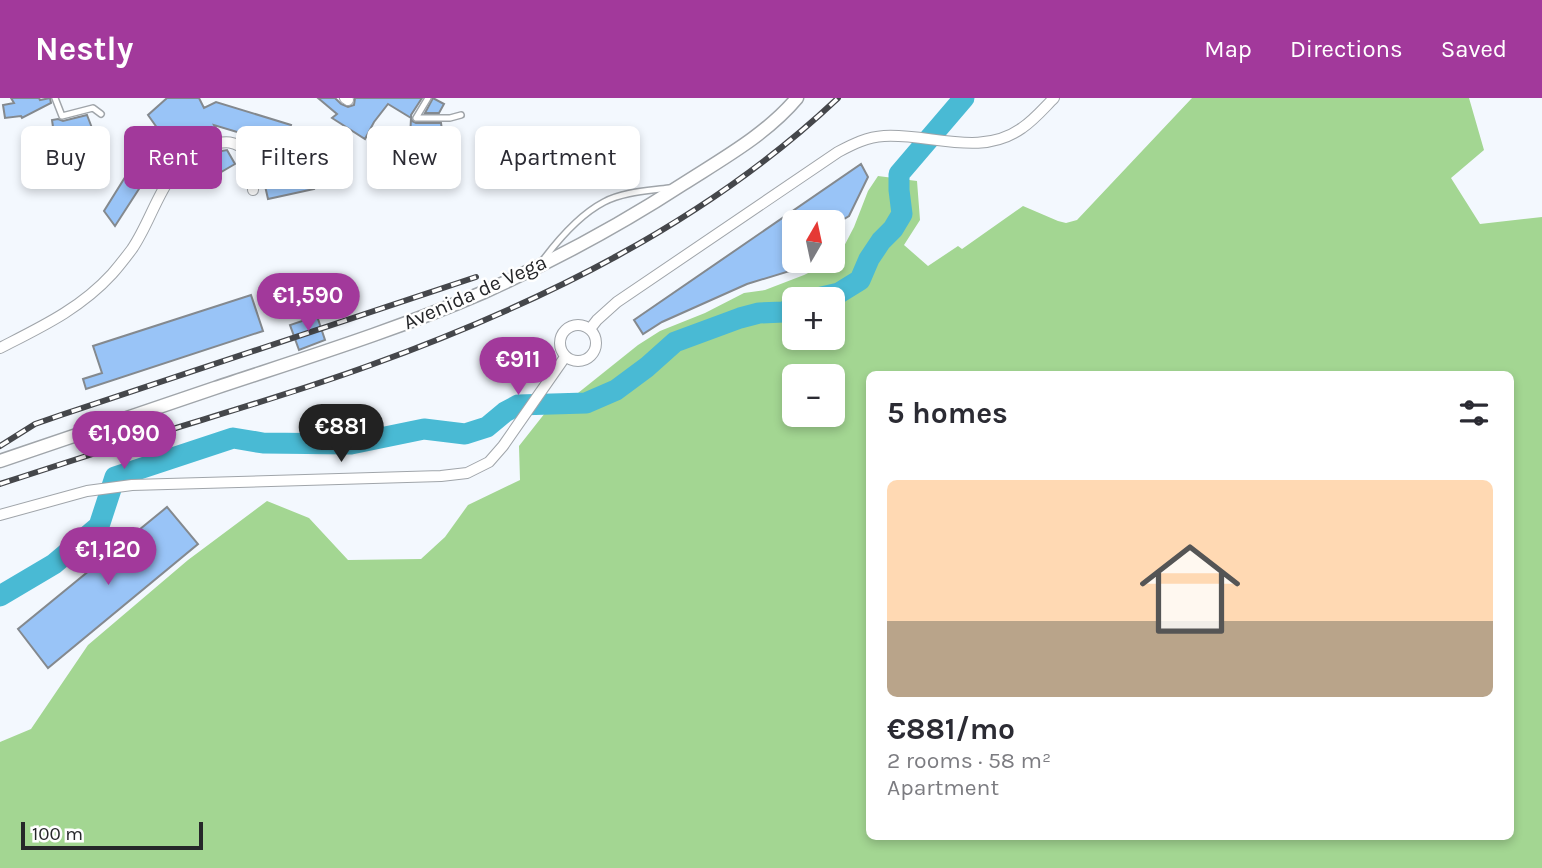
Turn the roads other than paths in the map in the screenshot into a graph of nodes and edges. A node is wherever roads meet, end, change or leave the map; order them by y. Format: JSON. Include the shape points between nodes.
{"nodes":[{"id":1,"x":55,"y":98,"type":"edge"},
{"id":2,"x":428,"y":98,"type":"edge"},
{"id":3,"x":797,"y":98,"type":"edge"},
{"id":4,"x":1054,"y":98,"type":"edge"},
{"id":5,"x":101,"y":114,"type":"dead end"},
{"id":6,"x":461,"y":115,"type":"dead end"},
{"id":7,"x":679,"y":187,"type":"junction"},
{"id":8,"x":253,"y":190,"type":"dead end"},
{"id":9,"x":538,"y":265,"type":"junction"},
{"id":10,"x":590,"y":329,"type":"junction"},
{"id":11,"x":0,"y":348,"type":"edge"},
{"id":12,"x":565,"y":357,"type":"junction"},
{"id":13,"x":0,"y":461,"type":"edge"},
{"id":14,"x":0,"y":515,"type":"edge"}],
"edges":[{"from":1,"to":5,"type":"lane","via":[[62,116],[93,108]]},
{"from":2,"to":6,"type":"lane","via":[[415,118]]},
{"from":3,"to":7,"type":"street","name":"Avenida de Vega","via":[[765,128]]},
{"from":4,"to":10,"type":"street","via":[[1022,129],[984,143],[895,136],[855,143],[617,302]]},
{"from":7,"to":9,"type":"street","name":"Avenida de Vega"},
{"from":7,"to":9,"type":"lane","via":[[634,192],[604,202],[579,220]]},
{"from":8,"to":11,"type":"street","via":[[251,153],[238,144],[220,142],[198,150],[177,167],[133,248],[112,274],[80,303]]},
{"from":9,"to":13,"type":"street","name":"Avenida de Vega","via":[[395,327]]},
{"from":10,"to":12,"type":"street","via":[[574,325],[564,331],[559,347]]},
{"from":10,"to":12,"type":"street","via":[[596,341],[589,358],[577,362]]},
{"from":12,"to":14,"type":"street","via":[[503,446],[489,462],[467,473],[132,485],[87,491]]}]}
